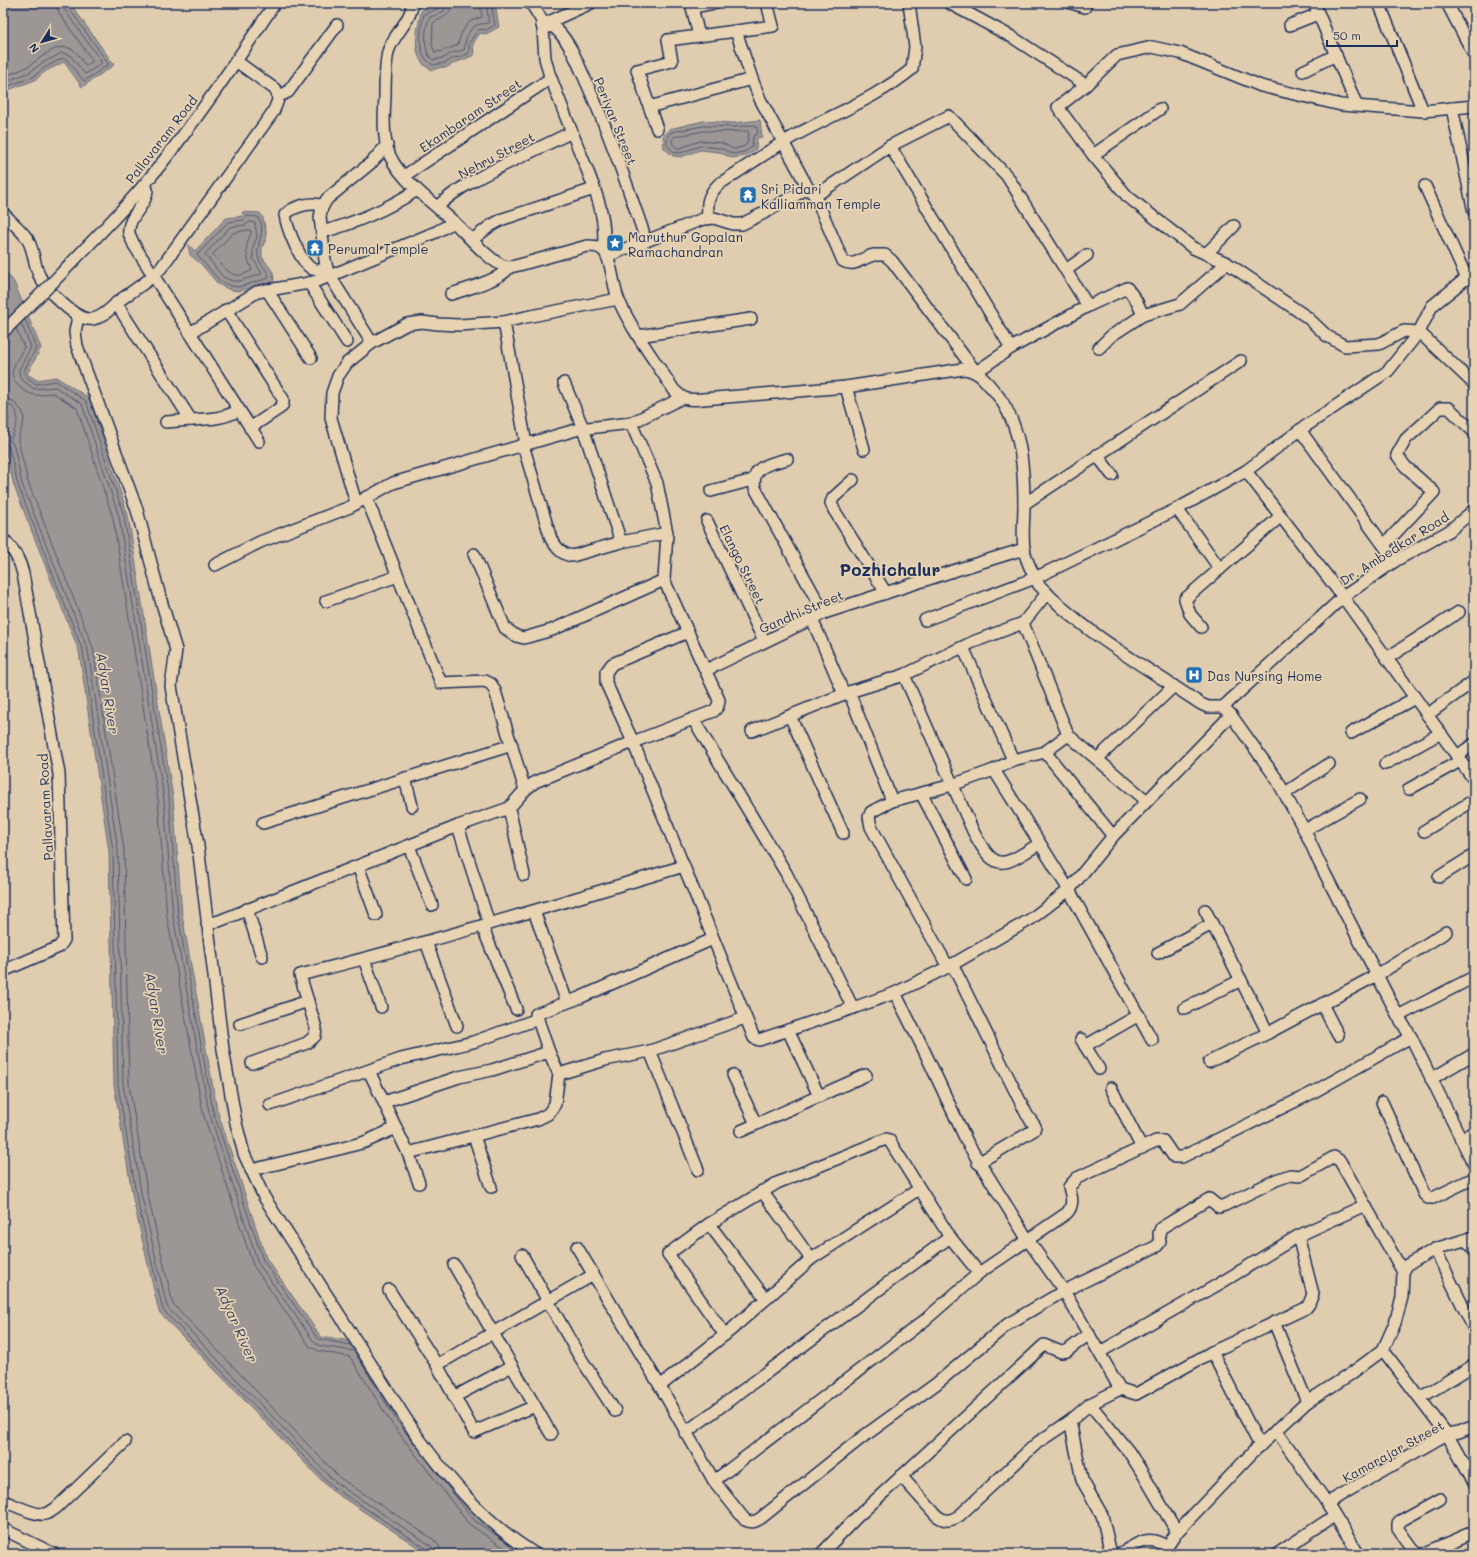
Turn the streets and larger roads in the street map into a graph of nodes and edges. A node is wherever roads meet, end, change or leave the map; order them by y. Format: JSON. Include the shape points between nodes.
{"nodes":[{"id":1,"x":275,"y":3,"type":"edge"},
{"id":2,"x":412,"y":3,"type":"edge"},
{"id":3,"x":531,"y":3,"type":"edge"},
{"id":4,"x":591,"y":3,"type":"edge"},
{"id":5,"x":714,"y":3,"type":"edge"},
{"id":6,"x":767,"y":3,"type":"edge"},
{"id":7,"x":909,"y":3,"type":"edge"},
{"id":8,"x":950,"y":3,"type":"edge"},
{"id":9,"x":1071,"y":3,"type":"edge"},
{"id":10,"x":1314,"y":3,"type":"edge"},
{"id":11,"x":1379,"y":3,"type":"edge"},
{"id":12,"x":1447,"y":3,"type":"edge"},
{"id":13,"x":692,"y":5,"type":"edge"},
{"id":14,"x":1085,"y":7,"type":"dead end"},
{"id":15,"x":1318,"y":14,"type":"junction"},
{"id":16,"x":337,"y":25,"type":"dead end"},
{"id":17,"x":542,"y":25,"type":"junction"},
{"id":18,"x":1290,"y":25,"type":"dead end"},
{"id":19,"x":736,"y":31,"type":"junction"},
{"id":20,"x":699,"y":36,"type":"junction"},
{"id":21,"x":1474,"y":54,"type":"edge"},
{"id":22,"x":1336,"y":55,"type":"junction"},
{"id":23,"x":236,"y":61,"type":"junction"},
{"id":24,"x":1303,"y":71,"type":"dead end"},
{"id":25,"x":551,"y":78,"type":"junction"},
{"id":26,"x":752,"y":79,"type":"junction"},
{"id":27,"x":1086,"y":85,"type":"junction"},
{"id":28,"x":278,"y":96,"type":"junction"},
{"id":29,"x":1357,"y":106,"type":"junction"},
{"id":30,"x":1474,"y":106,"type":"edge"},
{"id":31,"x":650,"y":107,"type":"junction"},
{"id":32,"x":1452,"y":108,"type":"junction"},
{"id":33,"x":1160,"y":109,"type":"dead end"},
{"id":34,"x":1423,"y":111,"type":"junction"},
{"id":35,"x":657,"y":129,"type":"dead end"},
{"id":36,"x":572,"y":132,"type":"junction"},
{"id":37,"x":783,"y":142,"type":"junction"},
{"id":38,"x":387,"y":145,"type":"junction"},
{"id":39,"x":890,"y":146,"type":"junction"},
{"id":40,"x":1093,"y":155,"type":"junction"},
{"id":41,"x":404,"y":176,"type":"junction"},
{"id":42,"x":144,"y":185,"type":"junction"},
{"id":43,"x":1471,"y":185,"type":"edge"},
{"id":44,"x":1425,"y":186,"type":"dead end"},
{"id":45,"x":594,"y":189,"type":"junction"},
{"id":46,"x":417,"y":190,"type":"junction"},
{"id":47,"x":811,"y":192,"type":"junction"},
{"id":48,"x":323,"y":206,"type":"junction"},
{"id":49,"x":437,"y":207,"type":"junction"},
{"id":50,"x":1474,"y":212,"type":"edge"},
{"id":51,"x":3,"y":213,"type":"edge"},
{"id":52,"x":708,"y":218,"type":"junction"},
{"id":53,"x":454,"y":222,"type":"junction"},
{"id":54,"x":1234,"y":226,"type":"dead end"},
{"id":55,"x":322,"y":232,"type":"junction"},
{"id":56,"x":472,"y":240,"type":"junction"},
{"id":57,"x":644,"y":242,"type":"junction"},
{"id":58,"x":605,"y":253,"type":"junction"},
{"id":59,"x":1208,"y":253,"type":"junction"},
{"id":60,"x":1088,"y":255,"type":"dead end"},
{"id":61,"x":1227,"y":263,"type":"junction"},
{"id":62,"x":509,"y":267,"type":"junction"},
{"id":63,"x":1066,"y":270,"type":"junction"},
{"id":64,"x":329,"y":272,"type":"junction"},
{"id":65,"x":154,"y":276,"type":"junction"},
{"id":66,"x":1471,"y":276,"type":"edge"},
{"id":67,"x":309,"y":283,"type":"junction"},
{"id":68,"x":267,"y":290,"type":"junction"},
{"id":69,"x":451,"y":294,"type":"dead end"},
{"id":70,"x":618,"y":299,"type":"junction"},
{"id":71,"x":116,"y":303,"type":"junction"},
{"id":72,"x":1088,"y":306,"type":"junction"},
{"id":73,"x":226,"y":310,"type":"junction"},
{"id":74,"x":1144,"y":315,"type":"junction"},
{"id":75,"x":78,"y":316,"type":"junction"},
{"id":76,"x":751,"y":319,"type":"dead end"},
{"id":77,"x":504,"y":322,"type":"junction"},
{"id":78,"x":3,"y":332,"type":"edge"},
{"id":79,"x":1419,"y":332,"type":"junction"},
{"id":80,"x":190,"y":333,"type":"junction"},
{"id":81,"x":638,"y":336,"type":"junction"},
{"id":82,"x":347,"y":342,"type":"dead end"},
{"id":83,"x":372,"y":343,"type":"junction"},
{"id":84,"x":1011,"y":348,"type":"junction"},
{"id":85,"x":1098,"y":348,"type":"dead end"},
{"id":86,"x":311,"y":358,"type":"dead end"},
{"id":87,"x":1241,"y":361,"type":"dead end"},
{"id":88,"x":976,"y":372,"type":"junction"},
{"id":89,"x":564,"y":383,"type":"dead end"},
{"id":90,"x":1474,"y":384,"type":"edge"},
{"id":91,"x":846,"y":387,"type":"junction"},
{"id":92,"x":682,"y":398,"type":"junction"},
{"id":93,"x":239,"y":410,"type":"junction"},
{"id":94,"x":191,"y":420,"type":"junction"},
{"id":95,"x":166,"y":422,"type":"dead end"},
{"id":96,"x":631,"y":424,"type":"junction"},
{"id":97,"x":250,"y":428,"type":"junction"},
{"id":98,"x":583,"y":428,"type":"junction"},
{"id":99,"x":1300,"y":430,"type":"junction"},
{"id":100,"x":1474,"y":432,"type":"edge"},
{"id":101,"x":259,"y":441,"type":"dead end"},
{"id":102,"x":525,"y":444,"type":"junction"},
{"id":103,"x":864,"y":449,"type":"dead end"},
{"id":104,"x":1097,"y":455,"type":"junction"},
{"id":105,"x":787,"y":458,"type":"dead end"},
{"id":106,"x":1246,"y":471,"type":"junction"},
{"id":107,"x":1112,"y":475,"type":"dead end"},
{"id":108,"x":753,"y":480,"type":"junction"},
{"id":109,"x":853,"y":480,"type":"dead end"},
{"id":110,"x":710,"y":491,"type":"dead end"},
{"id":111,"x":361,"y":500,"type":"junction"},
{"id":112,"x":1024,"y":504,"type":"junction"},
{"id":113,"x":1177,"y":509,"type":"junction"},
{"id":114,"x":1474,"y":510,"type":"edge"},
{"id":115,"x":1281,"y":516,"type":"junction"},
{"id":116,"x":706,"y":521,"type":"dead end"},
{"id":117,"x":667,"y":533,"type":"junction"},
{"id":118,"x":3,"y":539,"type":"edge"},
{"id":119,"x":621,"y":542,"type":"junction"},
{"id":120,"x":1384,"y":545,"type":"junction"},
{"id":121,"x":1024,"y":549,"type":"junction"},
{"id":122,"x":474,"y":554,"type":"dead end"},
{"id":123,"x":1395,"y":561,"type":"junction"},
{"id":124,"x":215,"y":566,"type":"dead end"},
{"id":125,"x":1220,"y":569,"type":"junction"},
{"id":126,"x":398,"y":576,"type":"junction"},
{"id":127,"x":1035,"y":578,"type":"junction"},
{"id":128,"x":664,"y":580,"type":"junction"},
{"id":129,"x":886,"y":593,"type":"junction"},
{"id":130,"x":1047,"y":593,"type":"junction"},
{"id":131,"x":1343,"y":597,"type":"junction"},
{"id":132,"x":326,"y":601,"type":"dead end"},
{"id":133,"x":1459,"y":612,"type":"dead end"},
{"id":134,"x":824,"y":613,"type":"junction"},
{"id":135,"x":812,"y":619,"type":"junction"},
{"id":136,"x":925,"y":620,"type":"dead end"},
{"id":137,"x":1023,"y":623,"type":"junction"},
{"id":138,"x":1201,"y":627,"type":"dead end"},
{"id":139,"x":688,"y":632,"type":"junction"},
{"id":140,"x":764,"y":641,"type":"junction"},
{"id":141,"x":963,"y":647,"type":"junction"},
{"id":142,"x":1387,"y":658,"type":"junction"},
{"id":143,"x":706,"y":670,"type":"junction"},
{"id":144,"x":904,"y":675,"type":"junction"},
{"id":145,"x":1474,"y":681,"type":"edge"},
{"id":146,"x":1174,"y":686,"type":"junction"},
{"id":147,"x":846,"y":693,"type":"junction"},
{"id":148,"x":1415,"y":698,"type":"junction"},
{"id":149,"x":1223,"y":707,"type":"junction"},
{"id":150,"x":1231,"y":715,"type":"junction"},
{"id":151,"x":1427,"y":715,"type":"junction"},
{"id":152,"x":790,"y":716,"type":"junction"},
{"id":153,"x":693,"y":719,"type":"junction"},
{"id":154,"x":752,"y":731,"type":"dead end"},
{"id":155,"x":1351,"y":733,"type":"dead end"},
{"id":156,"x":1441,"y":733,"type":"junction"},
{"id":157,"x":1068,"y":735,"type":"junction"},
{"id":158,"x":633,"y":742,"type":"junction"},
{"id":159,"x":1474,"y":744,"type":"edge"},
{"id":160,"x":512,"y":745,"type":"junction"},
{"id":161,"x":1045,"y":752,"type":"junction"},
{"id":162,"x":1097,"y":759,"type":"junction"},
{"id":163,"x":1459,"y":759,"type":"junction"},
{"id":164,"x":1013,"y":760,"type":"junction"},
{"id":165,"x":1329,"y":764,"type":"dead end"},
{"id":166,"x":1385,"y":764,"type":"dead end"},
{"id":167,"x":994,"y":770,"type":"junction"},
{"id":168,"x":405,"y":778,"type":"junction"},
{"id":169,"x":1474,"y":780,"type":"edge"},
{"id":170,"x":952,"y":785,"type":"junction"},
{"id":171,"x":1409,"y":789,"type":"dead end"},
{"id":172,"x":525,"y":790,"type":"junction"},
{"id":173,"x":921,"y":793,"type":"junction"},
{"id":174,"x":1285,"y":793,"type":"junction"},
{"id":175,"x":1360,"y":799,"type":"dead end"},
{"id":176,"x":1474,"y":800,"type":"edge"},
{"id":177,"x":892,"y":801,"type":"junction"},
{"id":178,"x":1147,"y":801,"type":"junction"},
{"id":179,"x":412,"y":806,"type":"dead end"},
{"id":180,"x":509,"y":808,"type":"junction"},
{"id":181,"x":263,"y":822,"type":"dead end"},
{"id":182,"x":458,"y":826,"type":"junction"},
{"id":183,"x":1305,"y":830,"type":"junction"},
{"id":184,"x":1424,"y":831,"type":"dead end"},
{"id":185,"x":843,"y":833,"type":"dead end"},
{"id":186,"x":1113,"y":836,"type":"junction"},
{"id":187,"x":1039,"y":844,"type":"junction"},
{"id":188,"x":409,"y":846,"type":"junction"},
{"id":189,"x":1474,"y":855,"type":"edge"},
{"id":190,"x":358,"y":866,"type":"junction"},
{"id":191,"x":684,"y":866,"type":"junction"},
{"id":192,"x":524,"y":875,"type":"dead end"},
{"id":193,"x":1439,"y":877,"type":"dead end"},
{"id":194,"x":966,"y":880,"type":"dead end"},
{"id":195,"x":1069,"y":890,"type":"junction"},
{"id":196,"x":432,"y":905,"type":"dead end"},
{"id":197,"x":247,"y":909,"type":"junction"},
{"id":198,"x":1205,"y":910,"type":"dead end"},
{"id":199,"x":534,"y":911,"type":"junction"},
{"id":200,"x":376,"y":915,"type":"dead end"},
{"id":201,"x":207,"y":924,"type":"junction"},
{"id":202,"x":1212,"y":924,"type":"junction"},
{"id":203,"x":486,"y":925,"type":"junction"},
{"id":204,"x":1446,"y":932,"type":"dead end"},
{"id":205,"x":713,"y":939,"type":"junction"},
{"id":206,"x":426,"y":942,"type":"junction"},
{"id":207,"x":1158,"y":953,"type":"dead end"},
{"id":208,"x":262,"y":958,"type":"dead end"},
{"id":209,"x":364,"y":959,"type":"junction"},
{"id":210,"x":950,"y":965,"type":"junction"},
{"id":211,"x":3,"y":971,"type":"edge"},
{"id":212,"x":1377,"y":975,"type":"junction"},
{"id":213,"x":1474,"y":977,"type":"edge"},
{"id":214,"x":1241,"y":980,"type":"junction"},
{"id":215,"x":895,"y":993,"type":"junction"},
{"id":216,"x":308,"y":1002,"type":"junction"},
{"id":217,"x":568,"y":1002,"type":"junction"},
{"id":218,"x":1322,"y":1004,"type":"junction"},
{"id":219,"x":381,"y":1007,"type":"dead end"},
{"id":220,"x":853,"y":1008,"type":"junction"},
{"id":221,"x":1185,"y":1008,"type":"dead end"},
{"id":222,"x":516,"y":1009,"type":"dead end"},
{"id":223,"x":1138,"y":1016,"type":"junction"},
{"id":224,"x":1398,"y":1016,"type":"junction"},
{"id":225,"x":745,"y":1018,"type":"junction"},
{"id":226,"x":538,"y":1019,"type":"junction"},
{"id":227,"x":240,"y":1024,"type":"dead end"},
{"id":228,"x":457,"y":1026,"type":"dead end"},
{"id":229,"x":788,"y":1030,"type":"junction"},
{"id":230,"x":1268,"y":1033,"type":"junction"},
{"id":231,"x":1338,"y":1034,"type":"dead end"},
{"id":232,"x":1410,"y":1037,"type":"junction"},
{"id":233,"x":1152,"y":1040,"type":"dead end"},
{"id":234,"x":650,"y":1051,"type":"junction"},
{"id":235,"x":549,"y":1052,"type":"junction"},
{"id":236,"x":1472,"y":1055,"type":"dead end"},
{"id":237,"x":1209,"y":1062,"type":"dead end"},
{"id":238,"x":252,"y":1063,"type":"dead end"},
{"id":239,"x":1099,"y":1069,"type":"dead end"},
{"id":240,"x":369,"y":1070,"type":"junction"},
{"id":241,"x":559,"y":1074,"type":"junction"},
{"id":242,"x":733,"y":1075,"type":"dead end"},
{"id":243,"x":866,"y":1075,"type":"dead end"},
{"id":244,"x":1431,"y":1078,"type":"junction"},
{"id":245,"x":1111,"y":1088,"type":"dead end"},
{"id":246,"x":819,"y":1096,"type":"junction"},
{"id":247,"x":384,"y":1102,"type":"junction"},
{"id":248,"x":1382,"y":1102,"type":"dead end"},
{"id":249,"x":270,"y":1105,"type":"dead end"},
{"id":250,"x":756,"y":1124,"type":"junction"},
{"id":251,"x":396,"y":1128,"type":"junction"},
{"id":252,"x":741,"y":1131,"type":"dead end"},
{"id":253,"x":1474,"y":1132,"type":"edge"},
{"id":254,"x":474,"y":1136,"type":"junction"},
{"id":255,"x":1461,"y":1139,"type":"junction"},
{"id":256,"x":1142,"y":1148,"type":"junction"},
{"id":257,"x":408,"y":1153,"type":"junction"},
{"id":258,"x":978,"y":1163,"type":"junction"},
{"id":259,"x":1474,"y":1165,"type":"edge"},
{"id":260,"x":251,"y":1170,"type":"junction"},
{"id":261,"x":698,"y":1170,"type":"dead end"},
{"id":262,"x":1474,"y":1178,"type":"edge"},
{"id":263,"x":419,"y":1183,"type":"dead end"},
{"id":264,"x":491,"y":1186,"type":"dead end"},
{"id":265,"x":919,"y":1189,"type":"junction"},
{"id":266,"x":762,"y":1191,"type":"junction"},
{"id":267,"x":1365,"y":1205,"type":"junction"},
{"id":268,"x":709,"y":1224,"type":"junction"},
{"id":269,"x":950,"y":1236,"type":"junction"},
{"id":270,"x":1298,"y":1236,"type":"junction"},
{"id":271,"x":1470,"y":1239,"type":"edge"},
{"id":272,"x":1028,"y":1240,"type":"junction"},
{"id":273,"x":577,"y":1247,"type":"dead end"},
{"id":274,"x":1435,"y":1249,"type":"junction"},
{"id":275,"x":1474,"y":1250,"type":"edge"},
{"id":276,"x":522,"y":1255,"type":"dead end"},
{"id":277,"x":811,"y":1259,"type":"junction"},
{"id":278,"x":454,"y":1265,"type":"dead end"},
{"id":279,"x":1403,"y":1272,"type":"junction"},
{"id":280,"x":979,"y":1273,"type":"junction"},
{"id":281,"x":593,"y":1275,"type":"junction"},
{"id":282,"x":389,"y":1290,"type":"dead end"},
{"id":283,"x":1064,"y":1291,"type":"junction"},
{"id":284,"x":766,"y":1299,"type":"junction"},
{"id":285,"x":547,"y":1301,"type":"junction"},
{"id":286,"x":1274,"y":1322,"type":"junction"},
{"id":287,"x":1474,"y":1328,"type":"edge"},
{"id":288,"x":494,"y":1333,"type":"junction"},
{"id":289,"x":1089,"y":1334,"type":"junction"},
{"id":290,"x":725,"y":1335,"type":"junction"},
{"id":291,"x":1383,"y":1350,"type":"junction"},
{"id":292,"x":1100,"y":1352,"type":"junction"},
{"id":293,"x":1212,"y":1352,"type":"junction"},
{"id":294,"x":437,"y":1365,"type":"junction"},
{"id":295,"x":512,"y":1366,"type":"junction"},
{"id":296,"x":1474,"y":1366,"type":"edge"},
{"id":297,"x":660,"y":1386,"type":"junction"},
{"id":298,"x":1120,"y":1389,"type":"junction"},
{"id":299,"x":454,"y":1397,"type":"junction"},
{"id":300,"x":1420,"y":1398,"type":"junction"},
{"id":301,"x":1307,"y":1402,"type":"junction"},
{"id":302,"x":1090,"y":1404,"type":"junction"},
{"id":303,"x":535,"y":1406,"type":"junction"},
{"id":304,"x":615,"y":1411,"type":"dead end"},
{"id":305,"x":1070,"y":1421,"type":"junction"},
{"id":306,"x":1474,"y":1426,"type":"edge"},
{"id":307,"x":1276,"y":1430,"type":"junction"},
{"id":308,"x":685,"y":1433,"type":"junction"},
{"id":309,"x":551,"y":1434,"type":"dead end"},
{"id":310,"x":1447,"y":1434,"type":"junction"},
{"id":311,"x":125,"y":1442,"type":"dead end"},
{"id":312,"x":1260,"y":1446,"type":"junction"},
{"id":313,"x":901,"y":1476,"type":"junction"},
{"id":314,"x":714,"y":1481,"type":"junction"},
{"id":315,"x":1474,"y":1483,"type":"edge"},
{"id":316,"x":1440,"y":1499,"type":"dead end"},
{"id":317,"x":3,"y":1501,"type":"edge"},
{"id":318,"x":1328,"y":1503,"type":"junction"},
{"id":319,"x":1334,"y":1516,"type":"junction"},
{"id":320,"x":3,"y":1529,"type":"edge"},
{"id":321,"x":1177,"y":1532,"type":"junction"},
{"id":322,"x":1474,"y":1532,"type":"edge"},
{"id":323,"x":1167,"y":1551,"type":"edge"},
{"id":324,"x":1354,"y":1552,"type":"edge"},
{"id":325,"x":54,"y":1554,"type":"edge"},
{"id":326,"x":535,"y":1554,"type":"edge"},
{"id":327,"x":821,"y":1554,"type":"edge"},
{"id":328,"x":1110,"y":1554,"type":"edge"},
{"id":329,"x":1119,"y":1554,"type":"edge"},
{"id":330,"x":1277,"y":1554,"type":"edge"},
{"id":331,"x":1416,"y":1554,"type":"edge"},
{"id":332,"x":1423,"y":1554,"type":"edge"}],
"edges":[{"from":1,"to":23,"type":"street","name":"Pallavaram Road"},
{"from":2,"to":38,"type":"street","via":[[410,13],[388,51],[384,114]]},
{"from":3,"to":17,"type":"street"},
{"from":4,"to":17,"type":"street"},
{"from":5,"to":13,"type":"street"},
{"from":6,"to":19,"type":"street","via":[[773,26]]},
{"from":7,"to":37,"type":"street","via":[[915,47],[912,69],[866,100]]},
{"from":8,"to":27,"type":"street","via":[[1012,37]]},
{"from":9,"to":14,"type":"street"},
{"from":10,"to":15,"type":"street"},
{"from":11,"to":34,"type":"street"},
{"from":12,"to":21,"type":"street"},
{"from":13,"to":20,"type":"street"},
{"from":15,"to":18,"type":"street"},
{"from":15,"to":22,"type":"street"},
{"from":16,"to":28,"type":"street","via":[[288,92]]},
{"from":17,"to":25,"type":"street","via":[[545,58]]},
{"from":17,"to":57,"type":"street","name":"Periyar Street","via":[[556,28],[575,57],[604,122],[643,231]]},
{"from":19,"to":20,"type":"street"},
{"from":19,"to":26,"type":"street"},
{"from":20,"to":31,"type":"street","via":[[668,40],[672,61],[637,70]]},
{"from":22,"to":24,"type":"street"},
{"from":22,"to":29,"type":"street"},
{"from":23,"to":28,"type":"street","via":[[276,90]]},
{"from":23,"to":42,"type":"street","name":"Pallavaram Road"},
{"from":25,"to":36,"type":"street"},
{"from":25,"to":41,"type":"street","name":"Ekambaram Street"},
{"from":26,"to":31,"type":"street"},
{"from":26,"to":37,"type":"street"},
{"from":27,"to":29,"type":"street","via":[[1116,55],[1152,47],[1180,53],[1261,86],[1341,105]]},
{"from":27,"to":40,"type":"street","via":[[1058,107]]},
{"from":28,"to":65,"type":"street","via":[[278,103],[273,112]]},
{"from":29,"to":34,"type":"street"},
{"from":30,"to":32,"type":"street"},
{"from":31,"to":35,"type":"street"},
{"from":32,"to":34,"type":"street"},
{"from":32,"to":43,"type":"street"},
{"from":33,"to":40,"type":"street"},
{"from":36,"to":45,"type":"street"},
{"from":36,"to":49,"type":"street","name":"Nehru Street","via":[[488,173]]},
{"from":37,"to":47,"type":"street"},
{"from":37,"to":52,"type":"street","via":[[719,184],[710,193]]},
{"from":38,"to":41,"type":"street","via":[[390,156]]},
{"from":38,"to":48,"type":"street"},
{"from":39,"to":47,"type":"street"},
{"from":39,"to":63,"type":"street","via":[[949,116],[1007,176]]},
{"from":39,"to":84,"type":"street"},
{"from":40,"to":59,"type":"street","via":[[1127,196],[1193,248]]},
{"from":41,"to":46,"type":"street"},
{"from":42,"to":65,"type":"street","via":[[148,196],[132,221],[129,233]]},
{"from":42,"to":78,"type":"street","name":"Pallavaram Road","bridge":true},
{"from":43,"to":50,"type":"street"},
{"from":44,"to":66,"type":"street"},
{"from":45,"to":56,"type":"street","via":[[503,219]]},
{"from":45,"to":58,"type":"street","via":[[602,216]]},
{"from":46,"to":49,"type":"street"},
{"from":46,"to":55,"type":"street","via":[[377,213]]},
{"from":47,"to":52,"type":"street","via":[[742,224]]},
{"from":47,"to":88,"type":"street","via":[[843,261],[854,264],[873,255],[885,255]]},
{"from":48,"to":55,"type":"street","via":[[320,216]]},
{"from":48,"to":64,"type":"street","via":[[313,203],[289,210],[286,220],[303,260],[310,268]]},
{"from":49,"to":53,"type":"street"},
{"from":51,"to":75,"type":"street","via":[[27,239],[43,282]]},
{"from":52,"to":57,"type":"street"},
{"from":53,"to":56,"type":"street"},
{"from":53,"to":64,"type":"street","via":[[429,235]]},
{"from":54,"to":59,"type":"street"},
{"from":55,"to":64,"type":"street"},
{"from":56,"to":62,"type":"street","via":[[500,264]]},
{"from":57,"to":58,"type":"street"},
{"from":58,"to":62,"type":"street","via":[[596,246],[588,246]]},
{"from":58,"to":70,"type":"street"},
{"from":59,"to":61,"type":"street"},
{"from":60,"to":63,"type":"street"},
{"from":61,"to":74,"type":"street","via":[[1180,304]]},
{"from":61,"to":79,"type":"street","via":[[1307,317],[1327,336],[1345,346],[1379,344],[1404,331]]},
{"from":62,"to":69,"type":"street","via":[[504,273]]},
{"from":63,"to":72,"type":"street"},
{"from":64,"to":67,"type":"street"},
{"from":64,"to":83,"type":"street"},
{"from":65,"to":71,"type":"street"},
{"from":65,"to":80,"type":"street"},
{"from":66,"to":79,"type":"street","via":[[1432,306]]},
{"from":67,"to":68,"type":"street"},
{"from":67,"to":82,"type":"street"},
{"from":68,"to":73,"type":"street","via":[[248,296]]},
{"from":68,"to":86,"type":"street"},
{"from":70,"to":77,"type":"street"},
{"from":70,"to":81,"type":"street"},
{"from":71,"to":75,"type":"street","via":[[101,317],[88,320]]},
{"from":71,"to":94,"type":"street"},
{"from":72,"to":74,"type":"street","via":[[1127,288]]},
{"from":72,"to":84,"type":"street"},
{"from":73,"to":80,"type":"street"},
{"from":73,"to":97,"type":"street","via":[[283,399],[280,408]]},
{"from":74,"to":85,"type":"street","via":[[1110,336]]},
{"from":75,"to":201,"type":"street","via":[[75,332],[77,346],[137,510],[176,650],[171,686],[198,846]]},
{"from":76,"to":81,"type":"street"},
{"from":77,"to":83,"type":"street","via":[[459,325],[422,322],[407,324]]},
{"from":77,"to":102,"type":"street"},
{"from":79,"to":90,"type":"street"},
{"from":79,"to":99,"type":"street","via":[[1388,371]]},
{"from":80,"to":93,"type":"street"},
{"from":81,"to":92,"type":"street"},
{"from":83,"to":111,"type":"street","via":[[347,363],[338,376],[332,393],[331,418]]},
{"from":84,"to":88,"type":"street"},
{"from":87,"to":104,"type":"street"},
{"from":88,"to":91,"type":"street","via":[[963,369]]},
{"from":88,"to":112,"type":"street","via":[[1005,405],[1014,423],[1022,453]]},
{"from":89,"to":98,"type":"street"},
{"from":91,"to":92,"type":"street","via":[[703,400]]},
{"from":91,"to":103,"type":"street"},
{"from":92,"to":96,"type":"street"},
{"from":93,"to":94,"type":"street","via":[[223,418]]},
{"from":93,"to":97,"type":"street"},
{"from":94,"to":95,"type":"street"},
{"from":96,"to":98,"type":"street"},
{"from":96,"to":117,"type":"street","via":[[657,483]]},
{"from":97,"to":101,"type":"street"},
{"from":98,"to":102,"type":"street"},
{"from":98,"to":119,"type":"street"},
{"from":99,"to":106,"type":"street"},
{"from":99,"to":120,"type":"street"},
{"from":100,"to":120,"type":"street","via":[[1449,408],[1440,408],[1406,439],[1397,455],[1405,466],[1434,492]]},
{"from":102,"to":111,"type":"street","via":[[393,483]]},
{"from":102,"to":119,"type":"street","via":[[551,539],[558,549],[572,556]]},
{"from":104,"to":107,"type":"street"},
{"from":104,"to":112,"type":"street"},
{"from":105,"to":108,"type":"street","via":[[762,466]]},
{"from":106,"to":113,"type":"street"},
{"from":106,"to":115,"type":"street"},
{"from":108,"to":110,"type":"street"},
{"from":108,"to":134,"type":"street","via":[[755,488]]},
{"from":109,"to":129,"type":"street","via":[[833,498],[831,503]]},
{"from":111,"to":124,"type":"street","via":[[343,510],[260,542]]},
{"from":111,"to":126,"type":"street"},
{"from":112,"to":121,"type":"street"},
{"from":113,"to":125,"type":"street"},
{"from":113,"to":127,"type":"street"},
{"from":114,"to":123,"type":"street","name":"Dr. Ambedkar Road","via":[[1449,531]]},
{"from":115,"to":125,"type":"street"},
{"from":115,"to":131,"type":"street"},
{"from":116,"to":140,"type":"street","name":"Elango Street"},
{"from":117,"to":119,"type":"street"},
{"from":117,"to":128,"type":"street"},
{"from":118,"to":211,"type":"street","name":"Pallavaram Road","via":[[20,561],[57,756],[64,940],[59,948]]},
{"from":120,"to":123,"type":"street"},
{"from":121,"to":127,"type":"street"},
{"from":121,"to":129,"type":"street","name":"Gandhi Street"},
{"from":122,"to":128,"type":"street","via":[[506,628],[516,636],[524,638],[552,630]]},
{"from":123,"to":131,"type":"street","name":"Dr. Ambedkar Road"},
{"from":125,"to":138,"type":"street","via":[[1185,599],[1190,614]]},
{"from":126,"to":132,"type":"street"},
{"from":126,"to":160,"type":"street","via":[[441,683],[485,681],[491,684]]},
{"from":127,"to":130,"type":"street"},
{"from":127,"to":136,"type":"street"},
{"from":128,"to":139,"type":"street"},
{"from":129,"to":134,"type":"street","name":"Gandhi Street"},
{"from":130,"to":137,"type":"street"},
{"from":130,"to":146,"type":"street","via":[[1108,643]]},
{"from":131,"to":142,"type":"street"},
{"from":131,"to":149,"type":"street","name":"Dr. Ambedkar Road"},
{"from":133,"to":142,"type":"street"},
{"from":134,"to":135,"type":"street","name":"Gandhi Street"},
{"from":135,"to":140,"type":"street","name":"Gandhi Street"},
{"from":135,"to":147,"type":"street"},
{"from":137,"to":141,"type":"street"},
{"from":137,"to":157,"type":"street"},
{"from":139,"to":143,"type":"street"},
{"from":139,"to":158,"type":"street","via":[[612,664],[606,672],[606,683]]},
{"from":140,"to":143,"type":"street","name":"Gandhi Street"},
{"from":141,"to":144,"type":"street"},
{"from":141,"to":164,"type":"street"},
{"from":142,"to":148,"type":"street"},
{"from":143,"to":153,"type":"street","via":[[719,700],[718,706],[714,711]]},
{"from":144,"to":147,"type":"street"},
{"from":144,"to":170,"type":"street"},
{"from":145,"to":151,"type":"street"},
{"from":146,"to":149,"type":"street","via":[[1208,707]]},
{"from":146,"to":162,"type":"street"},
{"from":147,"to":152,"type":"street"},
{"from":147,"to":177,"type":"street"},
{"from":148,"to":151,"type":"street"},
{"from":148,"to":155,"type":"street"},
{"from":149,"to":150,"type":"street"},
{"from":150,"to":174,"type":"street"},
{"from":150,"to":178,"type":"street"},
{"from":151,"to":156,"type":"street"},
{"from":152,"to":154,"type":"street"},
{"from":152,"to":185,"type":"street"},
{"from":153,"to":158,"type":"street"},
{"from":153,"to":220,"type":"street","via":[[786,874]]},
{"from":156,"to":163,"type":"street"},
{"from":156,"to":166,"type":"street"},
{"from":157,"to":161,"type":"street"},
{"from":157,"to":162,"type":"street"},
{"from":158,"to":172,"type":"street","via":[[535,782]]},
{"from":158,"to":191,"type":"street"},
{"from":159,"to":163,"type":"street"},
{"from":160,"to":168,"type":"street"},
{"from":160,"to":172,"type":"street"},
{"from":161,"to":164,"type":"street"},
{"from":161,"to":186,"type":"street"},
{"from":162,"to":178,"type":"street"},
{"from":163,"to":169,"type":"street"},
{"from":163,"to":171,"type":"street"},
{"from":164,"to":167,"type":"street"},
{"from":165,"to":174,"type":"street"},
{"from":167,"to":170,"type":"street"},
{"from":167,"to":187,"type":"street"},
{"from":168,"to":179,"type":"street"},
{"from":168,"to":181,"type":"street"},
{"from":170,"to":173,"type":"street"},
{"from":170,"to":187,"type":"street","via":[[979,843],[986,854],[998,863],[1011,861]]},
{"from":172,"to":180,"type":"street"},
{"from":173,"to":177,"type":"street"},
{"from":173,"to":194,"type":"street"},
{"from":174,"to":183,"type":"street"},
{"from":175,"to":183,"type":"street"},
{"from":176,"to":184,"type":"street"},
{"from":177,"to":210,"type":"street","via":[[871,812],[871,827]]},
{"from":178,"to":186,"type":"street"},
{"from":180,"to":182,"type":"street"},
{"from":180,"to":192,"type":"street"},
{"from":182,"to":188,"type":"street"},
{"from":182,"to":203,"type":"street"},
{"from":183,"to":212,"type":"street"},
{"from":186,"to":195,"type":"street"},
{"from":187,"to":195,"type":"street"},
{"from":188,"to":190,"type":"street"},
{"from":188,"to":196,"type":"street"},
{"from":189,"to":193,"type":"street"},
{"from":190,"to":197,"type":"street"},
{"from":190,"to":200,"type":"street"},
{"from":191,"to":199,"type":"street"},
{"from":191,"to":205,"type":"street"},
{"from":195,"to":210,"type":"street","via":[[1031,918]]},
{"from":195,"to":223,"type":"street"},
{"from":197,"to":201,"type":"street"},
{"from":197,"to":208,"type":"street"},
{"from":198,"to":202,"type":"street"},
{"from":199,"to":203,"type":"street"},
{"from":199,"to":217,"type":"street"},
{"from":201,"to":260,"type":"street","via":[[236,1123]]},
{"from":202,"to":207,"type":"street"},
{"from":202,"to":214,"type":"street"},
{"from":203,"to":206,"type":"street"},
{"from":203,"to":222,"type":"street"},
{"from":204,"to":212,"type":"street"},
{"from":205,"to":217,"type":"street"},
{"from":205,"to":225,"type":"street"},
{"from":206,"to":209,"type":"street"},
{"from":206,"to":228,"type":"street"},
{"from":209,"to":216,"type":"street","via":[[300,975]]},
{"from":209,"to":219,"type":"street"},
{"from":210,"to":215,"type":"street"},
{"from":210,"to":258,"type":"street","via":[[1035,1126],[1034,1130],[1022,1138]]},
{"from":212,"to":218,"type":"street"},
{"from":212,"to":224,"type":"street"},
{"from":213,"to":224,"type":"street"},
{"from":214,"to":221,"type":"street"},
{"from":214,"to":230,"type":"street"},
{"from":215,"to":220,"type":"street"},
{"from":215,"to":258,"type":"street"},
{"from":216,"to":227,"type":"street"},
{"from":216,"to":238,"type":"street","via":[[316,1028],[315,1036],[307,1043]]},
{"from":217,"to":226,"type":"street","via":[[536,1014]]},
{"from":218,"to":230,"type":"street"},
{"from":218,"to":231,"type":"street"},
{"from":220,"to":229,"type":"street"},
{"from":223,"to":233,"type":"street"},
{"from":223,"to":239,"type":"street","via":[[1083,1042]]},
{"from":224,"to":232,"type":"street"},
{"from":225,"to":229,"type":"street","via":[[757,1040]]},
{"from":225,"to":234,"type":"street"},
{"from":226,"to":235,"type":"street"},
{"from":226,"to":240,"type":"street","via":[[473,1042],[401,1059]]},
{"from":229,"to":246,"type":"street"},
{"from":230,"to":237,"type":"street"},
{"from":232,"to":244,"type":"street"},
{"from":232,"to":256,"type":"street","via":[[1312,1093],[1182,1157],[1174,1156],[1163,1141],[1156,1141]]},
{"from":234,"to":241,"type":"street","via":[[605,1060]]},
{"from":234,"to":261,"type":"street"},
{"from":235,"to":241,"type":"street"},
{"from":235,"to":247,"type":"street","via":[[492,1070],[459,1077]]},
{"from":236,"to":244,"type":"street"},
{"from":240,"to":247,"type":"street"},
{"from":240,"to":249,"type":"street"},
{"from":241,"to":254,"type":"street","via":[[555,1104],[548,1114]]},
{"from":242,"to":250,"type":"street"},
{"from":243,"to":246,"type":"street"},
{"from":244,"to":255,"type":"street"},
{"from":245,"to":256,"type":"street"},
{"from":246,"to":250,"type":"street"},
{"from":247,"to":251,"type":"street"},
{"from":248,"to":262,"type":"street","via":[[1428,1198],[1434,1198]]},
{"from":250,"to":252,"type":"street"},
{"from":251,"to":257,"type":"street"},
{"from":251,"to":260,"type":"street","via":[[365,1142]]},
{"from":253,"to":255,"type":"street"},
{"from":254,"to":257,"type":"street"},
{"from":254,"to":264,"type":"street"},
{"from":255,"to":259,"type":"street"},
{"from":256,"to":272,"type":"street","via":[[1077,1178],[1069,1188],[1071,1208]]},
{"from":257,"to":263,"type":"street"},
{"from":258,"to":272,"type":"street"},
{"from":260,"to":326,"type":"street","via":[[264,1198],[415,1433],[480,1512]]},
{"from":265,"to":266,"type":"street","via":[[886,1139]]},
{"from":265,"to":269,"type":"street"},
{"from":265,"to":277,"type":"street"},
{"from":266,"to":268,"type":"street"},
{"from":266,"to":277,"type":"street"},
{"from":267,"to":270,"type":"street"},
{"from":267,"to":279,"type":"street"},
{"from":267,"to":283,"type":"street","via":[[1340,1161],[1334,1157],[1300,1176],[1290,1175],[1276,1180],[1219,1207],[1211,1199],[1207,1199],[1161,1228],[1160,1242],[1157,1246]]},
{"from":268,"to":284,"type":"street"},
{"from":268,"to":290,"type":"street","via":[[668,1254]]},
{"from":269,"to":280,"type":"street"},
{"from":269,"to":308,"type":"street"},
{"from":270,"to":286,"type":"street","via":[[1312,1294],[1306,1308]]},
{"from":270,"to":292,"type":"street"},
{"from":271,"to":274,"type":"street"},
{"from":271,"to":275,"type":"street"},
{"from":272,"to":280,"type":"street"},
{"from":272,"to":283,"type":"street"},
{"from":273,"to":281,"type":"street"},
{"from":274,"to":279,"type":"street","via":[[1407,1265]]},
{"from":274,"to":287,"type":"street"},
{"from":276,"to":285,"type":"street"},
{"from":277,"to":284,"type":"street"},
{"from":278,"to":288,"type":"street"},
{"from":279,"to":291,"type":"street","via":[[1402,1297],[1395,1323]]},
{"from":280,"to":314,"type":"street","via":[[925,1320]]},
{"from":281,"to":285,"type":"street"},
{"from":281,"to":297,"type":"street"},
{"from":282,"to":294,"type":"street"},
{"from":283,"to":289,"type":"street"},
{"from":283,"to":314,"type":"street","via":[[1008,1324],[936,1384],[860,1439],[755,1522],[745,1520]]},
{"from":284,"to":290,"type":"street"},
{"from":285,"to":288,"type":"street"},
{"from":285,"to":304,"type":"street"},
{"from":286,"to":293,"type":"street"},
{"from":286,"to":301,"type":"street"},
{"from":288,"to":294,"type":"street"},
{"from":288,"to":295,"type":"street"},
{"from":289,"to":292,"type":"street"},
{"from":289,"to":313,"type":"street","via":[[1067,1351],[1061,1352],[1044,1345]]},
{"from":290,"to":297,"type":"street"},
{"from":291,"to":300,"type":"street"},
{"from":291,"to":301,"type":"street"},
{"from":292,"to":298,"type":"street"},
{"from":293,"to":298,"type":"street","via":[[1136,1394]]},
{"from":293,"to":312,"type":"street"},
{"from":294,"to":299,"type":"street"},
{"from":295,"to":299,"type":"street"},
{"from":295,"to":303,"type":"street"},
{"from":296,"to":300,"type":"street"},
{"from":297,"to":308,"type":"street"},
{"from":298,"to":302,"type":"street"},
{"from":299,"to":303,"type":"street","via":[[474,1432]]},
{"from":300,"to":310,"type":"street"},
{"from":301,"to":307,"type":"street"},
{"from":302,"to":305,"type":"street"},
{"from":302,"to":321,"type":"street","via":[[1144,1474]]},
{"from":303,"to":309,"type":"street"},
{"from":305,"to":313,"type":"street","via":[[1037,1443],[959,1516],[950,1521],[936,1516]]},
{"from":305,"to":328,"type":"street","via":[[1081,1476],[1102,1516]]},
{"from":306,"to":310,"type":"street","name":"Kamarajar Street"},
{"from":307,"to":312,"type":"street"},
{"from":307,"to":318,"type":"street"},
{"from":308,"to":314,"type":"street"},
{"from":310,"to":315,"type":"street"},
{"from":310,"to":318,"type":"street","name":"Kamarajar Street"},
{"from":311,"to":317,"type":"street","via":[[49,1513],[37,1514]]},
{"from":312,"to":321,"type":"street"},
{"from":313,"to":327,"type":"street"},
{"from":316,"to":331,"type":"street","via":[[1398,1524],[1398,1529]]},
{"from":318,"to":319,"type":"street"},
{"from":319,"to":324,"type":"street"},
{"from":319,"to":330,"type":"street"},
{"from":320,"to":325,"type":"street"},
{"from":321,"to":323,"type":"street"},
{"from":322,"to":332,"type":"street"},
{"from":323,"to":329,"type":"street","via":[[1158,1541],[1151,1539]]}]}
